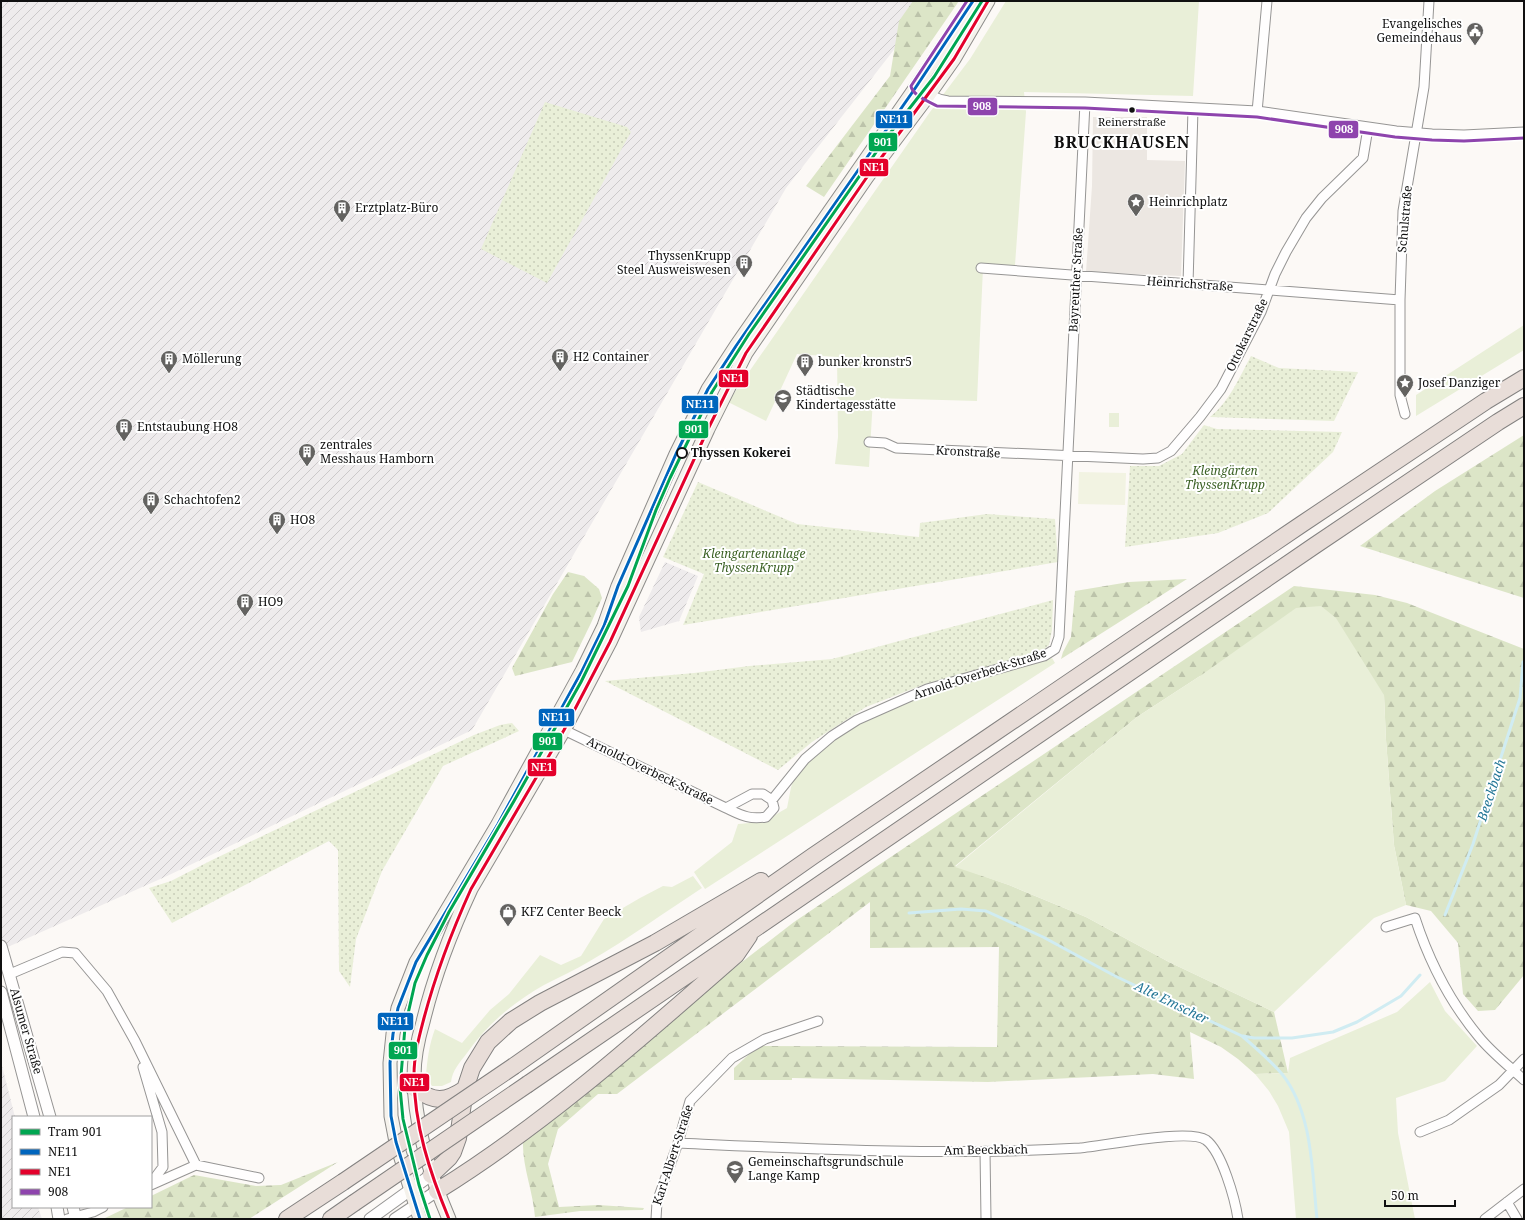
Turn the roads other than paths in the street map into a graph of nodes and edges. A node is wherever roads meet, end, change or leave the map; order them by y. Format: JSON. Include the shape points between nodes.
{"nodes":[{"id":1,"x":973,"y":1,"type":"edge"},
{"id":2,"x":988,"y":1,"type":"edge"},
{"id":3,"x":1267,"y":1,"type":"edge"},
{"id":4,"x":1429,"y":1,"type":"edge"},
{"id":5,"x":916,"y":87,"type":"junction"},
{"id":6,"x":928,"y":96,"type":"junction"},
{"id":7,"x":1085,"y":103,"type":"junction"},
{"id":8,"x":1193,"y":109,"type":"junction"},
{"id":9,"x":1257,"y":112,"type":"junction"},
{"id":10,"x":1368,"y":128,"type":"junction"},
{"id":11,"x":1524,"y":133,"type":"edge"},
{"id":12,"x":1417,"y":134,"type":"junction"},
{"id":13,"x":981,"y":268,"type":"dead end"},
{"id":14,"x":1076,"y":275,"type":"junction"},
{"id":15,"x":1188,"y":284,"type":"junction"},
{"id":16,"x":1269,"y":290,"type":"junction"},
{"id":17,"x":1400,"y":300,"type":"junction"},
{"id":18,"x":1524,"y":378,"type":"edge"},
{"id":19,"x":1524,"y":406,"type":"edge"},
{"id":20,"x":1404,"y":414,"type":"dead end"},
{"id":21,"x":869,"y":442,"type":"dead end"},
{"id":22,"x":1068,"y":456,"type":"junction"},
{"id":23,"x":588,"y":672,"type":"junction"},
{"id":24,"x":559,"y":727,"type":"junction"},
{"id":25,"x":772,"y":800,"type":"junction"},
{"id":26,"x":726,"y":808,"type":"junction"},
{"id":27,"x":813,"y":856,"type":"junction"},
{"id":28,"x":1386,"y":927,"type":"dead end"},
{"id":29,"x":753,"y":929,"type":"junction"},
{"id":30,"x":1,"y":946,"type":"edge"},
{"id":31,"x":10,"y":974,"type":"junction"},
{"id":32,"x":1,"y":992,"type":"edge"},
{"id":33,"x":818,"y":1021,"type":"dead end"},
{"id":34,"x":135,"y":1041,"type":"junction"},
{"id":35,"x":1524,"y":1059,"type":"edge"},
{"id":36,"x":1513,"y":1070,"type":"junction"},
{"id":37,"x":1524,"y":1080,"type":"edge"},
{"id":38,"x":414,"y":1088,"type":"junction"},
{"id":39,"x":465,"y":1089,"type":"junction"},
{"id":40,"x":34,"y":1116,"type":"edge"},
{"id":41,"x":50,"y":1116,"type":"edge"},
{"id":42,"x":1420,"y":1132,"type":"dead end"},
{"id":43,"x":678,"y":1143,"type":"junction"},
{"id":44,"x":985,"y":1151,"type":"junction"},
{"id":45,"x":196,"y":1165,"type":"junction"},
{"id":46,"x":431,"y":1175,"type":"junction"},
{"id":47,"x":259,"y":1178,"type":"dead end"},
{"id":48,"x":152,"y":1183,"type":"edge"},
{"id":49,"x":152,"y":1184,"type":"edge"},
{"id":50,"x":1524,"y":1189,"type":"edge"},
{"id":51,"x":410,"y":1190,"type":"junction"},
{"id":52,"x":437,"y":1191,"type":"junction"},
{"id":53,"x":1507,"y":1202,"type":"junction"},
{"id":54,"x":415,"y":1205,"type":"junction"},
{"id":55,"x":57,"y":1208,"type":"edge"},
{"id":56,"x":101,"y":1208,"type":"edge"},
{"id":57,"x":73,"y":1215,"type":"edge"},
{"id":58,"x":59,"y":1219,"type":"edge"},
{"id":59,"x":287,"y":1219,"type":"edge"},
{"id":60,"x":331,"y":1219,"type":"edge"},
{"id":61,"x":370,"y":1219,"type":"edge"},
{"id":62,"x":395,"y":1219,"type":"edge"},
{"id":63,"x":420,"y":1219,"type":"edge"},
{"id":64,"x":449,"y":1219,"type":"edge"},
{"id":65,"x":656,"y":1219,"type":"edge"},
{"id":66,"x":986,"y":1219,"type":"edge"},
{"id":67,"x":1238,"y":1219,"type":"edge"},
{"id":68,"x":1485,"y":1219,"type":"edge"},
{"id":69,"x":1518,"y":1219,"type":"edge"}],
"edges":[{"from":1,"to":5,"type":"main road"},
{"from":2,"to":6,"type":"main road","via":[[954,59]]},
{"from":3,"to":9,"type":"street"},
{"from":4,"to":12,"type":"street","name":"Schulstraße","via":[[1424,86]]},
{"from":5,"to":6,"type":"street"},
{"from":5,"to":23,"type":"main road","via":[[708,389],[676,454],[618,586]]},
{"from":6,"to":7,"type":"street","via":[[948,102]]},
{"from":6,"to":23,"type":"main road","via":[[867,178],[746,353],[646,565]]},
{"from":7,"to":8,"type":"street"},
{"from":7,"to":14,"type":"street","name":"Bayreuther Straße"},
{"from":8,"to":9,"type":"street"},
{"from":8,"to":15,"type":"street"},
{"from":9,"to":10,"type":"street"},
{"from":10,"to":12,"type":"street"},
{"from":10,"to":16,"type":"street","name":"Ottokarstraße","via":[[1363,158],[1322,198],[1306,218],[1286,252]]},
{"from":11,"to":12,"type":"street","via":[[1464,136]]},
{"from":12,"to":17,"type":"street","name":"Schulstraße","via":[[1403,211]]},
{"from":13,"to":14,"type":"street","name":"Heinrichstraße"},
{"from":14,"to":15,"type":"street","name":"Heinrichstraße"},
{"from":14,"to":22,"type":"street","name":"Bayreuther Straße"},
{"from":15,"to":16,"type":"street","name":"Heinrichstraße"},
{"from":16,"to":17,"type":"street","name":"Heinrichstraße"},
{"from":16,"to":22,"type":"street","name":"Ottokarstraße","via":[[1261,312],[1221,389],[1171,451],[1158,458],[1143,459]]},
{"from":17,"to":20,"type":"street","name":"Schulstraße","via":[[1400,395]]},
{"from":18,"to":27,"type":"highway","via":[[1302,524]]},
{"from":19,"to":29,"type":"highway","via":[[1327,537]]},
{"from":21,"to":22,"type":"street","name":"Kronstraße","via":[[885,443],[896,448]]},
{"from":22,"to":25,"type":"street","name":"Arnold-Overbeck-Straße","via":[[1059,637],[1055,649],[1044,656],[927,689],[857,720],[832,736],[805,759]]},
{"from":23,"to":24,"type":"main road"},
{"from":24,"to":26,"type":"street","name":"Arnold-Overbeck-Straße"},
{"from":24,"to":38,"type":"main road","via":[[471,888],[453,929],[437,971],[421,1027],[416,1051]]},
{"from":24,"to":51,"type":"main road","via":[[416,962],[398,1008],[390,1063],[391,1116]]},
{"from":25,"to":26,"type":"street","name":"Arnold-Overbeck-Straße","via":[[764,794],[752,794]]},
{"from":25,"to":26,"type":"street","name":"Arnold-Overbeck-Straße","via":[[774,808],[766,817],[755,819]]},
{"from":27,"to":39,"type":"highway","via":[[766,878],[655,943],[540,1003],[511,1021],[488,1042],[472,1068]]},
{"from":27,"to":59,"type":"highway","bridge":true,"via":[[514,1066]]},
{"from":28,"to":36,"type":"street","via":[[1415,918],[1440,979],[1461,1013],[1480,1038]]},
{"from":29,"to":52,"type":"highway","via":[[736,955],[589,1081],[513,1141]]},
{"from":29,"to":60,"type":"highway","bridge":true},
{"from":30,"to":31,"type":"street","name":"Alsumer Straße"},
{"from":31,"to":34,"type":"street","via":[[62,952],[75,953],[107,991]]},
{"from":31,"to":41,"type":"street","name":"Alsumer Straße"},
{"from":32,"to":40,"type":"street","name":"Alsumer Straße"},
{"from":33,"to":43,"type":"street","name":"Karl-Albert-Straße","via":[[765,1039],[732,1058],[690,1101]]},
{"from":34,"to":45,"type":"street"},
{"from":34,"to":48,"type":"street","via":[[162,1132],[163,1167]]},
{"from":35,"to":36,"type":"street"},
{"from":36,"to":37,"type":"street"},
{"from":36,"to":42,"type":"street","via":[[1499,1084],[1449,1120]]},
{"from":38,"to":39,"type":"highway","via":[[437,1100],[454,1097]]},
{"from":38,"to":46,"type":"main road","via":[[416,1114]]},
{"from":39,"to":46,"type":"highway","via":[[458,1138],[453,1152]]},
{"from":43,"to":44,"type":"street","name":"Am Beeckbach","via":[[885,1151]]},
{"from":43,"to":65,"type":"street","name":"Karl-Albert-Straße","via":[[657,1202]]},
{"from":44,"to":66,"type":"street"},
{"from":44,"to":67,"type":"street","name":"Am Beeckbach","via":[[1082,1148],[1196,1136],[1206,1140],[1223,1166],[1236,1202]]},
{"from":45,"to":47,"type":"street"},
{"from":45,"to":49,"type":"street"},
{"from":46,"to":51,"type":"street"},
{"from":46,"to":52,"type":"main road"},
{"from":50,"to":53,"type":"street"},
{"from":51,"to":54,"type":"main road"},
{"from":51,"to":61,"type":"street"},
{"from":52,"to":54,"type":"street"},
{"from":52,"to":64,"type":"main road"},
{"from":53,"to":68,"type":"street"},
{"from":53,"to":69,"type":"street"},
{"from":54,"to":62,"type":"street"},
{"from":54,"to":63,"type":"main road"},
{"from":55,"to":58,"type":"street"},
{"from":56,"to":57,"type":"street"}]}
